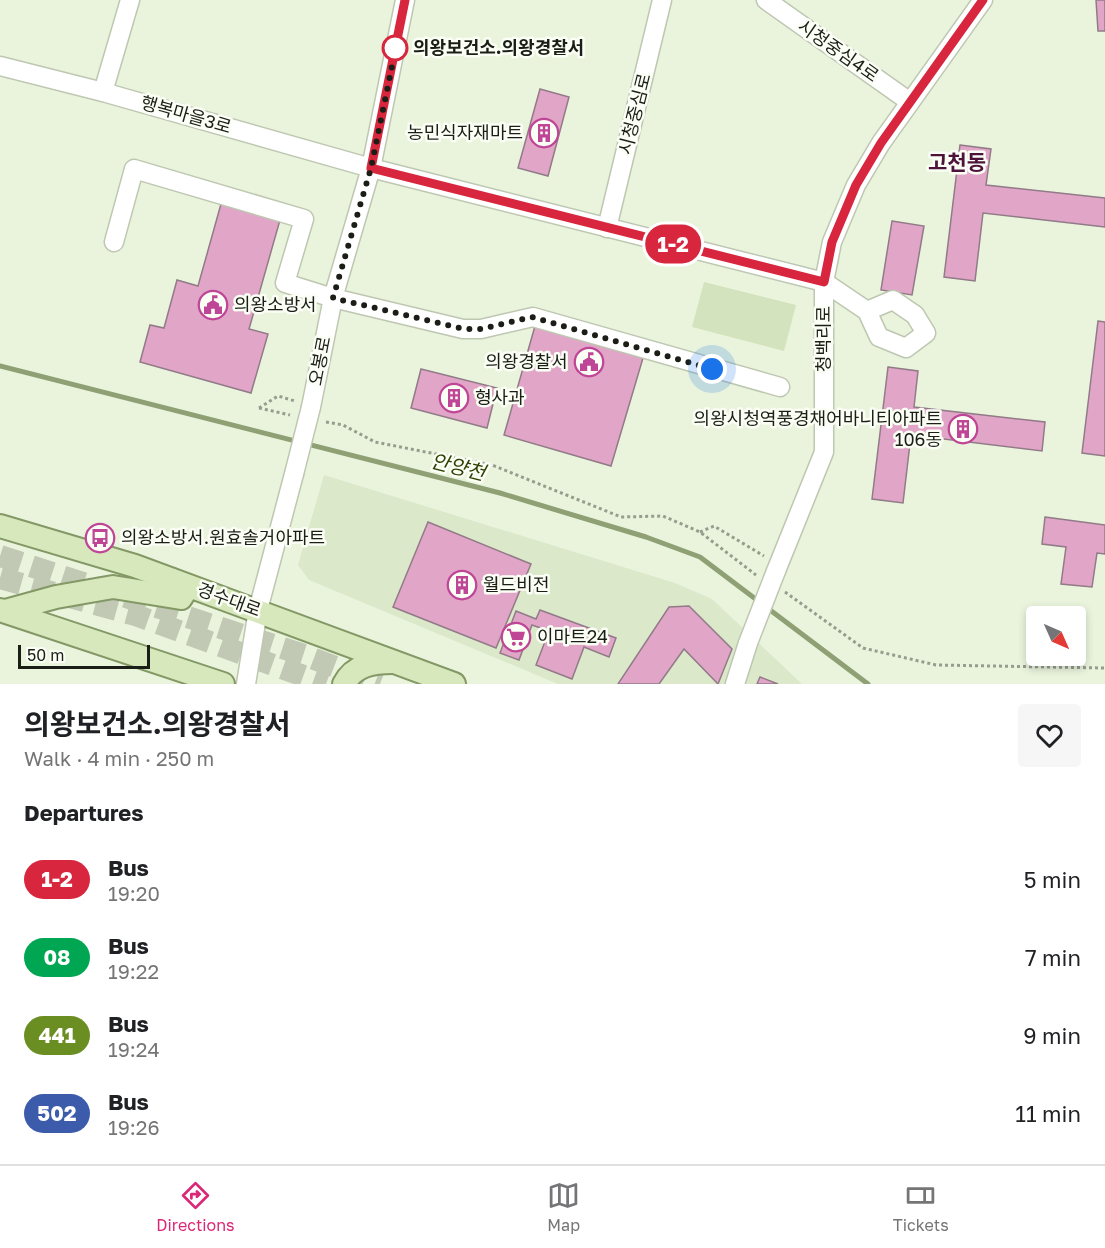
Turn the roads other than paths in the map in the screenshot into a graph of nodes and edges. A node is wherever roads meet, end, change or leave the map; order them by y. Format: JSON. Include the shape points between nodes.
{"nodes":[{"id":1,"x":130,"y":0,"type":"edge"},
{"id":2,"x":405,"y":0,"type":"edge"},
{"id":3,"x":662,"y":0,"type":"edge"},
{"id":4,"x":766,"y":0,"type":"edge"},
{"id":5,"x":983,"y":0,"type":"edge"},
{"id":6,"x":0,"y":66,"type":"edge"},
{"id":7,"x":102,"y":92,"type":"junction"},
{"id":8,"x":910,"y":102,"type":"junction"},
{"id":9,"x":371,"y":168,"type":"junction"},
{"id":10,"x":607,"y":228,"type":"junction"},
{"id":11,"x":114,"y":242,"type":"dead end"},
{"id":12,"x":824,"y":282,"type":"junction"},
{"id":13,"x":333,"y":298,"type":"junction"},
{"id":14,"x":867,"y":311,"type":"dead end"},
{"id":15,"x":780,"y":387,"type":"dead end"},
{"id":16,"x":0,"y":526,"type":"edge"},
{"id":17,"x":172,"y":579,"type":"junction"},
{"id":18,"x":2,"y":610,"type":"edge"},
{"id":19,"x":258,"y":610,"type":"junction"},
{"id":20,"x":398,"y":662,"type":"junction"},
{"id":21,"x":223,"y":684,"type":"edge"},
{"id":22,"x":246,"y":684,"type":"edge"},
{"id":23,"x":344,"y":684,"type":"edge"},
{"id":24,"x":454,"y":684,"type":"edge"},
{"id":25,"x":735,"y":684,"type":"edge"}],
"edges":[{"from":1,"to":7,"type":"street"},
{"from":2,"to":9,"type":"street","name":"오봉로"},
{"from":3,"to":10,"type":"street","name":"시청중심로"},
{"from":4,"to":8,"type":"street","name":"시청중심4로"},
{"from":5,"to":8,"type":"street","name":"청백리로"},
{"from":6,"to":7,"type":"street","name":"행복마을3로"},
{"from":7,"to":9,"type":"street","name":"행복마을3로"},
{"from":8,"to":12,"type":"street","name":"청백리로","via":[[856,185],[832,242]]},
{"from":9,"to":10,"type":"street","name":"행복마을3로"},
{"from":9,"to":13,"type":"street","name":"오봉로"},
{"from":10,"to":12,"type":"street","name":"행복마을3로"},
{"from":11,"to":13,"type":"street","via":[[134,169],[304,219],[285,283]]},
{"from":12,"to":14,"type":"street"},
{"from":12,"to":25,"type":"street","name":"청백리로","bridge":true,"via":[[824,452],[773,572]]},
{"from":13,"to":15,"type":"street","via":[[464,329],[532,317]]},
{"from":13,"to":19,"type":"street","name":"오봉로","bridge":true,"via":[[311,415]]},
{"from":16,"to":17,"type":"main road","name":"경수대로"},
{"from":17,"to":18,"type":"main road","via":[[184,586],[185,595],[173,598],[113,587]]},
{"from":17,"to":19,"type":"main road","name":"경수대로"},
{"from":18,"to":21,"type":"main road"},
{"from":19,"to":20,"type":"main road","name":"경수대로"},
{"from":19,"to":22,"type":"street"},
{"from":20,"to":23,"type":"main road","via":[[373,662],[354,671]]},
{"from":20,"to":24,"type":"main road","name":"경수대로"}]}
